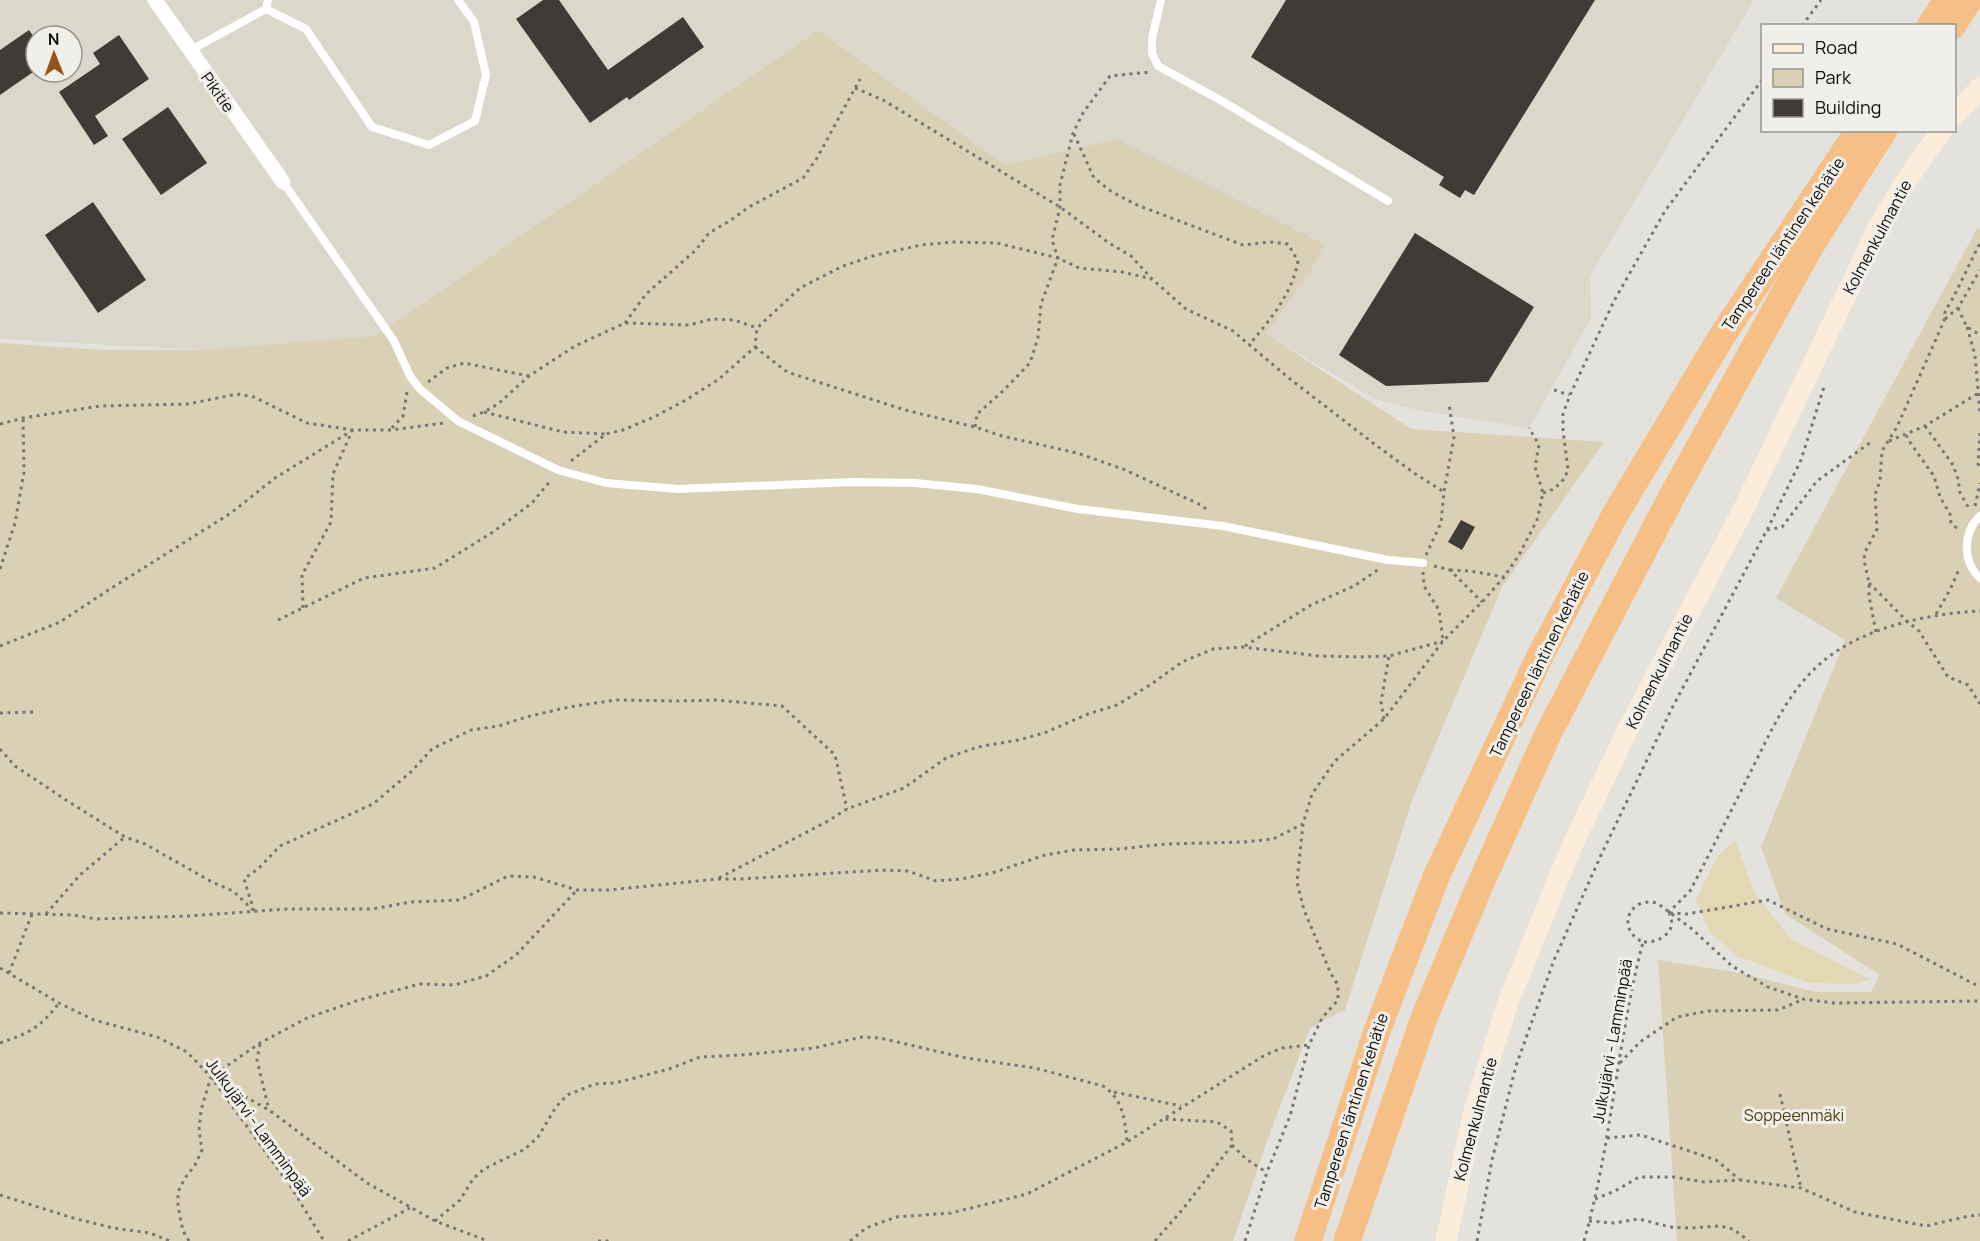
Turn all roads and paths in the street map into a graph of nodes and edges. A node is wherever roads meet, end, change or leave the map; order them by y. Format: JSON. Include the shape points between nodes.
{"nodes":[{"id":1,"x":155,"y":0,"type":"edge"},
{"id":2,"x":268,"y":0,"type":"edge"},
{"id":3,"x":458,"y":0,"type":"edge"},
{"id":4,"x":1161,"y":0,"type":"edge"},
{"id":5,"x":1821,"y":0,"type":"edge"},
{"id":6,"x":1947,"y":0,"type":"edge"},
{"id":7,"x":1969,"y":0,"type":"edge"},
{"id":8,"x":266,"y":9,"type":"junction"},
{"id":9,"x":1803,"y":24,"type":"edge"},
{"id":10,"x":1931,"y":24,"type":"edge"},
{"id":11,"x":1954,"y":24,"type":"edge"},
{"id":12,"x":189,"y":51,"type":"junction"},
{"id":13,"x":1165,"y":69,"type":"junction"},
{"id":14,"x":860,"y":79,"type":"dead end"},
{"id":15,"x":1761,"y":81,"type":"edge"},
{"id":16,"x":855,"y":88,"type":"junction"},
{"id":17,"x":1980,"y":88,"type":"edge"},
{"id":18,"x":1956,"y":114,"type":"edge"},
{"id":19,"x":1858,"y":132,"type":"edge"},
{"id":20,"x":1883,"y":132,"type":"edge"},
{"id":21,"x":1941,"y":132,"type":"edge"},
{"id":22,"x":1073,"y":133,"type":"junction"},
{"id":23,"x":283,"y":182,"type":"joint"},
{"id":24,"x":1388,"y":201,"type":"dead end"},
{"id":25,"x":1060,"y":207,"type":"junction"},
{"id":26,"x":1980,"y":243,"type":"edge"},
{"id":27,"x":1058,"y":258,"type":"junction"},
{"id":28,"x":1980,"y":270,"type":"edge"},
{"id":29,"x":1976,"y":274,"type":"junction"},
{"id":30,"x":1152,"y":279,"type":"junction"},
{"id":31,"x":1962,"y":280,"type":"junction"},
{"id":32,"x":1958,"y":308,"type":"junction"},
{"id":33,"x":1944,"y":321,"type":"junction"},
{"id":34,"x":625,"y":323,"type":"junction"},
{"id":35,"x":1967,"y":327,"type":"junction"},
{"id":36,"x":757,"y":328,"type":"junction"},
{"id":37,"x":1980,"y":336,"type":"edge"},
{"id":38,"x":1249,"y":345,"type":"junction"},
{"id":39,"x":755,"y":347,"type":"junction"},
{"id":40,"x":410,"y":376,"type":"junction"},
{"id":41,"x":529,"y":376,"type":"junction"},
{"id":42,"x":1825,"y":382,"type":"dead end"},
{"id":43,"x":420,"y":389,"type":"junction"},
{"id":44,"x":1554,"y":390,"type":"dead end"},
{"id":45,"x":1979,"y":393,"type":"edge"},
{"id":46,"x":1570,"y":395,"type":"junction"},
{"id":47,"x":1449,"y":404,"type":"dead end"},
{"id":48,"x":484,"y":412,"type":"junction"},
{"id":49,"x":1980,"y":413,"type":"edge"},
{"id":50,"x":23,"y":418,"type":"junction"},
{"id":51,"x":458,"y":421,"type":"junction"},
{"id":52,"x":0,"y":424,"type":"edge"},
{"id":53,"x":1925,"y":426,"type":"junction"},
{"id":54,"x":975,"y":427,"type":"junction"},
{"id":55,"x":1529,"y":428,"type":"dead end"},
{"id":56,"x":353,"y":430,"type":"junction"},
{"id":57,"x":391,"y":430,"type":"junction"},
{"id":58,"x":1980,"y":433,"type":"edge"},
{"id":59,"x":606,"y":434,"type":"junction"},
{"id":60,"x":1906,"y":435,"type":"junction"},
{"id":61,"x":1889,"y":441,"type":"junction"},
{"id":62,"x":1870,"y":442,"type":"dead end"},
{"id":63,"x":1980,"y":468,"type":"edge"},
{"id":64,"x":558,"y":471,"type":"junction"},
{"id":65,"x":1980,"y":483,"type":"edge"},
{"id":66,"x":1444,"y":492,"type":"junction"},
{"id":67,"x":1543,"y":493,"type":"junction"},
{"id":68,"x":1980,"y":516,"type":"edge"},
{"id":69,"x":1223,"y":526,"type":"junction"},
{"id":70,"x":1767,"y":530,"type":"junction"},
{"id":71,"x":1969,"y":535,"type":"junction"},
{"id":72,"x":1966,"y":550,"type":"junction"},
{"id":73,"x":1389,"y":560,"type":"junction"},
{"id":74,"x":1423,"y":563,"type":"junction"},
{"id":75,"x":0,"y":569,"type":"edge"},
{"id":76,"x":1450,"y":570,"type":"junction"},
{"id":77,"x":1504,"y":577,"type":"junction"},
{"id":78,"x":1980,"y":578,"type":"edge"},
{"id":79,"x":1869,"y":583,"type":"junction"},
{"id":80,"x":1482,"y":602,"type":"junction"},
{"id":81,"x":303,"y":609,"type":"junction"},
{"id":82,"x":1980,"y":611,"type":"edge"},
{"id":83,"x":1936,"y":615,"type":"junction"},
{"id":84,"x":278,"y":620,"type":"dead end"},
{"id":85,"x":1907,"y":621,"type":"junction"},
{"id":86,"x":1876,"y":632,"type":"junction"},
{"id":87,"x":1443,"y":641,"type":"junction"},
{"id":88,"x":0,"y":646,"type":"edge"},
{"id":89,"x":1243,"y":647,"type":"junction"},
{"id":90,"x":1389,"y":656,"type":"junction"},
{"id":91,"x":1979,"y":701,"type":"edge"},
{"id":92,"x":35,"y":712,"type":"dead end"},
{"id":93,"x":0,"y":713,"type":"edge"},
{"id":94,"x":1384,"y":719,"type":"junction"},
{"id":95,"x":0,"y":749,"type":"edge"},
{"id":96,"x":847,"y":808,"type":"junction"},
{"id":97,"x":1304,"y":825,"type":"junction"},
{"id":98,"x":125,"y":837,"type":"junction"},
{"id":99,"x":717,"y":879,"type":"junction"},
{"id":100,"x":577,"y":890,"type":"junction"},
{"id":101,"x":254,"y":911,"type":"junction"},
{"id":102,"x":0,"y":913,"type":"edge"},
{"id":103,"x":1668,"y":913,"type":"junction"},
{"id":104,"x":32,"y":914,"type":"junction"},
{"id":105,"x":46,"y":914,"type":"junction"},
{"id":106,"x":1643,"y":942,"type":"junction"},
{"id":107,"x":0,"y":968,"type":"edge"},
{"id":108,"x":9,"y":973,"type":"junction"},
{"id":109,"x":1980,"y":987,"type":"edge"},
{"id":110,"x":1803,"y":999,"type":"junction"},
{"id":111,"x":1980,"y":1001,"type":"edge"},
{"id":112,"x":59,"y":1003,"type":"junction"},
{"id":113,"x":260,"y":1042,"type":"junction"},
{"id":114,"x":0,"y":1043,"type":"edge"},
{"id":115,"x":1309,"y":1045,"type":"junction"},
{"id":116,"x":1620,"y":1064,"type":"junction"},
{"id":117,"x":211,"y":1077,"type":"junction"},
{"id":118,"x":1113,"y":1092,"type":"junction"},
{"id":119,"x":1780,"y":1094,"type":"dead end"},
{"id":120,"x":1183,"y":1106,"type":"junction"},
{"id":121,"x":269,"y":1110,"type":"junction"},
{"id":122,"x":1164,"y":1118,"type":"junction"},
{"id":123,"x":1607,"y":1138,"type":"junction"},
{"id":124,"x":1127,"y":1142,"type":"junction"},
{"id":125,"x":1232,"y":1145,"type":"junction"},
{"id":126,"x":1266,"y":1172,"type":"junction"},
{"id":127,"x":1740,"y":1180,"type":"junction"},
{"id":128,"x":1801,"y":1188,"type":"junction"},
{"id":129,"x":0,"y":1195,"type":"edge"},
{"id":130,"x":1595,"y":1199,"type":"junction"},
{"id":131,"x":410,"y":1208,"type":"junction"},
{"id":132,"x":1980,"y":1215,"type":"edge"},
{"id":133,"x":435,"y":1221,"type":"junction"},
{"id":134,"x":1589,"y":1221,"type":"junction"},
{"id":135,"x":170,"y":1241,"type":"edge"},
{"id":136,"x":189,"y":1241,"type":"edge"},
{"id":137,"x":324,"y":1241,"type":"edge"},
{"id":138,"x":348,"y":1241,"type":"edge"},
{"id":139,"x":488,"y":1241,"type":"edge"},
{"id":140,"x":598,"y":1241,"type":"edge"},
{"id":141,"x":611,"y":1241,"type":"edge"},
{"id":142,"x":850,"y":1241,"type":"edge"},
{"id":143,"x":1155,"y":1241,"type":"edge"},
{"id":144,"x":1245,"y":1241,"type":"edge"},
{"id":145,"x":1308,"y":1241,"type":"edge"},
{"id":146,"x":1347,"y":1241,"type":"edge"},
{"id":147,"x":1446,"y":1241,"type":"edge"},
{"id":148,"x":1477,"y":1241,"type":"edge"},
{"id":149,"x":1584,"y":1241,"type":"edge"},
{"id":150,"x":1749,"y":1241,"type":"edge"}],
"edges":[{"from":1,"to":12,"type":"street","name":"Pikitie"},
{"from":2,"to":8,"type":"lane"},
{"from":3,"to":8,"type":"lane","via":[[474,22],[486,75],[475,121],[429,145],[372,127],[306,29]]},
{"from":4,"to":13,"type":"lane","via":[[1152,53],[1158,66]]},
{"from":5,"to":9,"type":"path"},
{"from":6,"to":10,"type":"highway"},
{"from":7,"to":11,"type":"highway"},
{"from":8,"to":12,"type":"lane"},
{"from":12,"to":23,"type":"street","name":"Pikitie"},
{"from":13,"to":22,"type":"path","via":[[1110,76]]},
{"from":13,"to":24,"type":"lane"},
{"from":14,"to":16,"type":"path"},
{"from":15,"to":46,"type":"path","via":[[1665,212],[1614,301]]},
{"from":16,"to":25,"type":"path","via":[[883,100]]},
{"from":16,"to":34,"type":"path","via":[[803,178],[709,233],[696,250],[646,294]]},
{"from":17,"to":18,"type":"street"},
{"from":19,"to":145,"type":"highway","name":"Tampereen läntinen kehätie","via":[[1699,376],[1616,513],[1540,656],[1436,877],[1378,1028]]},
{"from":20,"to":146,"type":"highway","name":"Tampereen läntinen kehätie","via":[[1810,247],[1672,496],[1548,734],[1424,1018]]},
{"from":21,"to":147,"type":"street","name":"Kolmenkulmantie","via":[[1880,224],[1743,510],[1627,731],[1572,846],[1508,1002],[1474,1111]]},
{"from":22,"to":25,"type":"path","via":[[1060,184]]},
{"from":22,"to":38,"type":"path","via":[[1094,178],[1137,205],[1243,245],[1288,244],[1298,261],[1296,277]]},
{"from":23,"to":40,"type":"lane","via":[[394,341]]},
{"from":25,"to":27,"type":"path","via":[[1052,240]]},
{"from":25,"to":30,"type":"path","via":[[1131,256]]},
{"from":26,"to":31,"type":"path"},
{"from":27,"to":30,"type":"path","via":[[1079,268]]},
{"from":27,"to":36,"type":"path","via":[[997,243],[921,245],[843,266],[800,288]]},
{"from":27,"to":54,"type":"path","via":[[1041,304],[1038,338],[1030,363],[977,414]]},
{"from":28,"to":29,"type":"path"},
{"from":29,"to":31,"type":"path"},
{"from":29,"to":32,"type":"path"},
{"from":30,"to":38,"type":"path","via":[[1186,309],[1233,331]]},
{"from":31,"to":33,"type":"path"},
{"from":32,"to":33,"type":"path"},
{"from":32,"to":35,"type":"path"},
{"from":33,"to":61,"type":"path"},
{"from":34,"to":36,"type":"path","via":[[689,326],[712,319],[734,320]]},
{"from":34,"to":41,"type":"path","via":[[575,346]]},
{"from":35,"to":37,"type":"path"},
{"from":35,"to":45,"type":"path"},
{"from":36,"to":39,"type":"path"},
{"from":38,"to":66,"type":"path","via":[[1373,443]]},
{"from":39,"to":54,"type":"path","via":[[787,372],[862,398]]},
{"from":39,"to":59,"type":"path","via":[[719,379],[686,400]]},
{"from":40,"to":43,"type":"lane"},
{"from":40,"to":57,"type":"path","via":[[403,416]]},
{"from":41,"to":43,"type":"path","via":[[464,363],[447,368]]},
{"from":41,"to":48,"type":"path"},
{"from":42,"to":70,"type":"path","via":[[1801,460]]},
{"from":43,"to":51,"type":"lane"},
{"from":44,"to":46,"type":"path"},
{"from":45,"to":49,"type":"path"},
{"from":45,"to":53,"type":"path"},
{"from":46,"to":67,"type":"path","via":[[1563,414],[1568,470],[1554,489]]},
{"from":47,"to":66,"type":"path","via":[[1454,437]]},
{"from":48,"to":51,"type":"path"},
{"from":48,"to":59,"type":"path","via":[[563,432]]},
{"from":50,"to":52,"type":"path"},
{"from":50,"to":56,"type":"path","via":[[100,406],[188,404],[237,394],[255,397],[307,423]]},
{"from":50,"to":75,"type":"path","via":[[24,472],[15,523]]},
{"from":51,"to":57,"type":"path"},
{"from":51,"to":64,"type":"lane"},
{"from":53,"to":60,"type":"path"},
{"from":53,"to":65,"type":"path","via":[[1953,465],[1960,493],[1973,517]]},
{"from":54,"to":69,"type":"path","via":[[1123,469],[1203,506]]},
{"from":55,"to":67,"type":"path","via":[[1539,445],[1535,467]]},
{"from":56,"to":57,"type":"path"},
{"from":56,"to":81,"type":"path","via":[[333,474],[331,522],[302,575]]},
{"from":56,"to":88,"type":"path","via":[[60,622]]},
{"from":58,"to":63,"type":"path"},
{"from":59,"to":64,"type":"path"},
{"from":60,"to":61,"type":"path"},
{"from":60,"to":71,"type":"path","via":[[1934,476],[1951,523]]},
{"from":61,"to":79,"type":"path","via":[[1882,451],[1875,495],[1877,529],[1865,552]]},
{"from":62,"to":70,"type":"path","via":[[1817,481],[1782,527]]},
{"from":64,"to":69,"type":"lane","via":[[606,483],[678,489],[915,483],[976,489],[1078,509]]},
{"from":64,"to":81,"type":"path","via":[[532,503],[435,567],[364,578]]},
{"from":66,"to":74,"type":"path","via":[[1442,523]]},
{"from":67,"to":77,"type":"path","via":[[1537,520]]},
{"from":68,"to":71,"type":"lane"},
{"from":69,"to":73,"type":"lane"},
{"from":70,"to":148,"type":"path","via":[[1671,710],[1554,960],[1516,1066]]},
{"from":71,"to":72,"type":"lane"},
{"from":72,"to":78,"type":"lane","via":[[1971,570]]},
{"from":72,"to":83,"type":"path"},
{"from":73,"to":74,"type":"lane"},
{"from":73,"to":89,"type":"path","via":[[1371,576],[1311,605]]},
{"from":74,"to":76,"type":"path"},
{"from":74,"to":87,"type":"path","via":[[1424,586],[1438,609]]},
{"from":76,"to":77,"type":"path"},
{"from":76,"to":80,"type":"path"},
{"from":77,"to":80,"type":"path"},
{"from":79,"to":85,"type":"path"},
{"from":79,"to":86,"type":"path"},
{"from":80,"to":87,"type":"path"},
{"from":81,"to":84,"type":"path"},
{"from":82,"to":83,"type":"path"},
{"from":83,"to":85,"type":"path"},
{"from":85,"to":86,"type":"path"},
{"from":85,"to":91,"type":"path","via":[[1919,631],[1948,677],[1968,685]]},
{"from":86,"to":103,"type":"path","via":[[1821,663],[1793,692],[1690,891]]},
{"from":87,"to":90,"type":"path"},
{"from":87,"to":94,"type":"path"},
{"from":89,"to":90,"type":"path","via":[[1319,656]]},
{"from":89,"to":96,"type":"path","via":[[1213,649],[1182,662],[1117,705],[1028,738],[978,747],[946,758],[904,788]]},
{"from":90,"to":94,"type":"path","via":[[1381,702]]},
{"from":92,"to":93,"type":"path"},
{"from":94,"to":97,"type":"path","via":[[1335,761],[1312,794]]},
{"from":95,"to":98,"type":"path","via":[[15,766]]},
{"from":96,"to":99,"type":"path"},
{"from":96,"to":101,"type":"path","via":[[835,755],[782,706],[716,700],[616,700],[569,707],[471,730],[432,748],[373,804],[280,846],[244,879]]},
{"from":97,"to":99,"type":"path","via":[[1273,839],[1074,850],[961,879],[936,881],[908,871],[882,870]]},
{"from":97,"to":115,"type":"path","via":[[1297,882],[1304,910],[1338,986],[1338,1000],[1322,1018]]},
{"from":98,"to":101,"type":"path","via":[[233,891]]},
{"from":98,"to":105,"type":"path","via":[[80,875]]},
{"from":99,"to":100,"type":"path"},
{"from":100,"to":101,"type":"path","via":[[534,877],[508,876],[460,900],[372,909]]},
{"from":100,"to":113,"type":"path","via":[[516,955],[486,976],[454,985],[420,984],[359,1000],[307,1018]]},
{"from":101,"to":105,"type":"path","via":[[96,919]]},
{"from":102,"to":104,"type":"path"},
{"from":103,"to":106,"type":"path","via":[[1671,926],[1664,938]]},
{"from":103,"to":106,"type":"path","name":"Julkujärvi - Lamminpää","via":[[1650,902],[1632,910],[1629,928]]},
{"from":103,"to":109,"type":"path","via":[[1687,914],[1768,900],[1827,928],[1897,944]]},
{"from":103,"to":110,"type":"path","name":"Julkujärvi - Lamminpää","via":[[1692,928],[1732,966],[1768,987]]},
{"from":104,"to":105,"type":"path"},
{"from":104,"to":108,"type":"path"},
{"from":106,"to":116,"type":"path","name":"Julkujärvi - Lamminpää"},
{"from":107,"to":108,"type":"path","name":"Julkujärvi - Lamminpää"},
{"from":108,"to":112,"type":"path","name":"Julkujärvi - Lamminpää"},
{"from":110,"to":111,"type":"path","name":"Julkujärvi - Lamminpää","via":[[1834,1003]]},
{"from":110,"to":116,"type":"path","via":[[1778,1010],[1708,1011],[1677,1017],[1640,1042]]},
{"from":112,"to":114,"type":"path","via":[[44,1022],[22,1036]]},
{"from":112,"to":117,"type":"path","name":"Julkujärvi - Lamminpää","via":[[94,1020],[157,1037],[187,1052]]},
{"from":113,"to":117,"type":"path"},
{"from":113,"to":121,"type":"path","via":[[257,1060]]},
{"from":115,"to":120,"type":"path","via":[[1282,1048],[1265,1055]]},
{"from":115,"to":126,"type":"path","via":[[1290,1116]]},
{"from":116,"to":123,"type":"path","name":"Julkujärvi - Lamminpää"},
{"from":117,"to":121,"type":"path"},
{"from":117,"to":136,"type":"path","via":[[201,1110],[202,1150],[178,1192],[183,1231]]},
{"from":117,"to":137,"type":"path","name":"Julkujärvi - Lamminpää","via":[[291,1187]]},
{"from":118,"to":120,"type":"path"},
{"from":118,"to":124,"type":"path","via":[[1121,1105]]},
{"from":118,"to":133,"type":"path","via":[[1035,1068],[862,1036],[814,1048],[700,1057],[669,1069],[595,1084],[567,1095],[538,1137],[525,1149],[484,1169],[460,1200]]},
{"from":119,"to":128,"type":"path"},
{"from":120,"to":122,"type":"path"},
{"from":121,"to":131,"type":"path","via":[[367,1183]]},
{"from":122,"to":124,"type":"path"},
{"from":122,"to":125,"type":"path","via":[[1217,1122],[1231,1131]]},
{"from":123,"to":127,"type":"path","via":[[1641,1135],[1716,1160]]},
{"from":123,"to":130,"type":"path","name":"Julkujärvi - Lamminpää"},
{"from":124,"to":142,"type":"path","via":[[1027,1194],[951,1213],[896,1217],[866,1228]]},
{"from":125,"to":126,"type":"path"},
{"from":125,"to":143,"type":"path"},
{"from":126,"to":144,"type":"path"},
{"from":127,"to":128,"type":"path"},
{"from":127,"to":130,"type":"path","via":[[1704,1182],[1639,1177]]},
{"from":128,"to":132,"type":"path","via":[[1855,1212],[1926,1226]]},
{"from":129,"to":135,"type":"path","via":[[73,1218],[150,1233]]},
{"from":130,"to":134,"type":"path","name":"Julkujärvi - Lamminpää"},
{"from":131,"to":133,"type":"path"},
{"from":131,"to":138,"type":"path"},
{"from":133,"to":139,"type":"path"},
{"from":134,"to":149,"type":"path","name":"Julkujärvi - Lamminpää"},
{"from":134,"to":150,"type":"path","via":[[1614,1223],[1638,1219],[1670,1227],[1720,1226],[1733,1229]]},
{"from":140,"to":141,"type":"path"}]}
